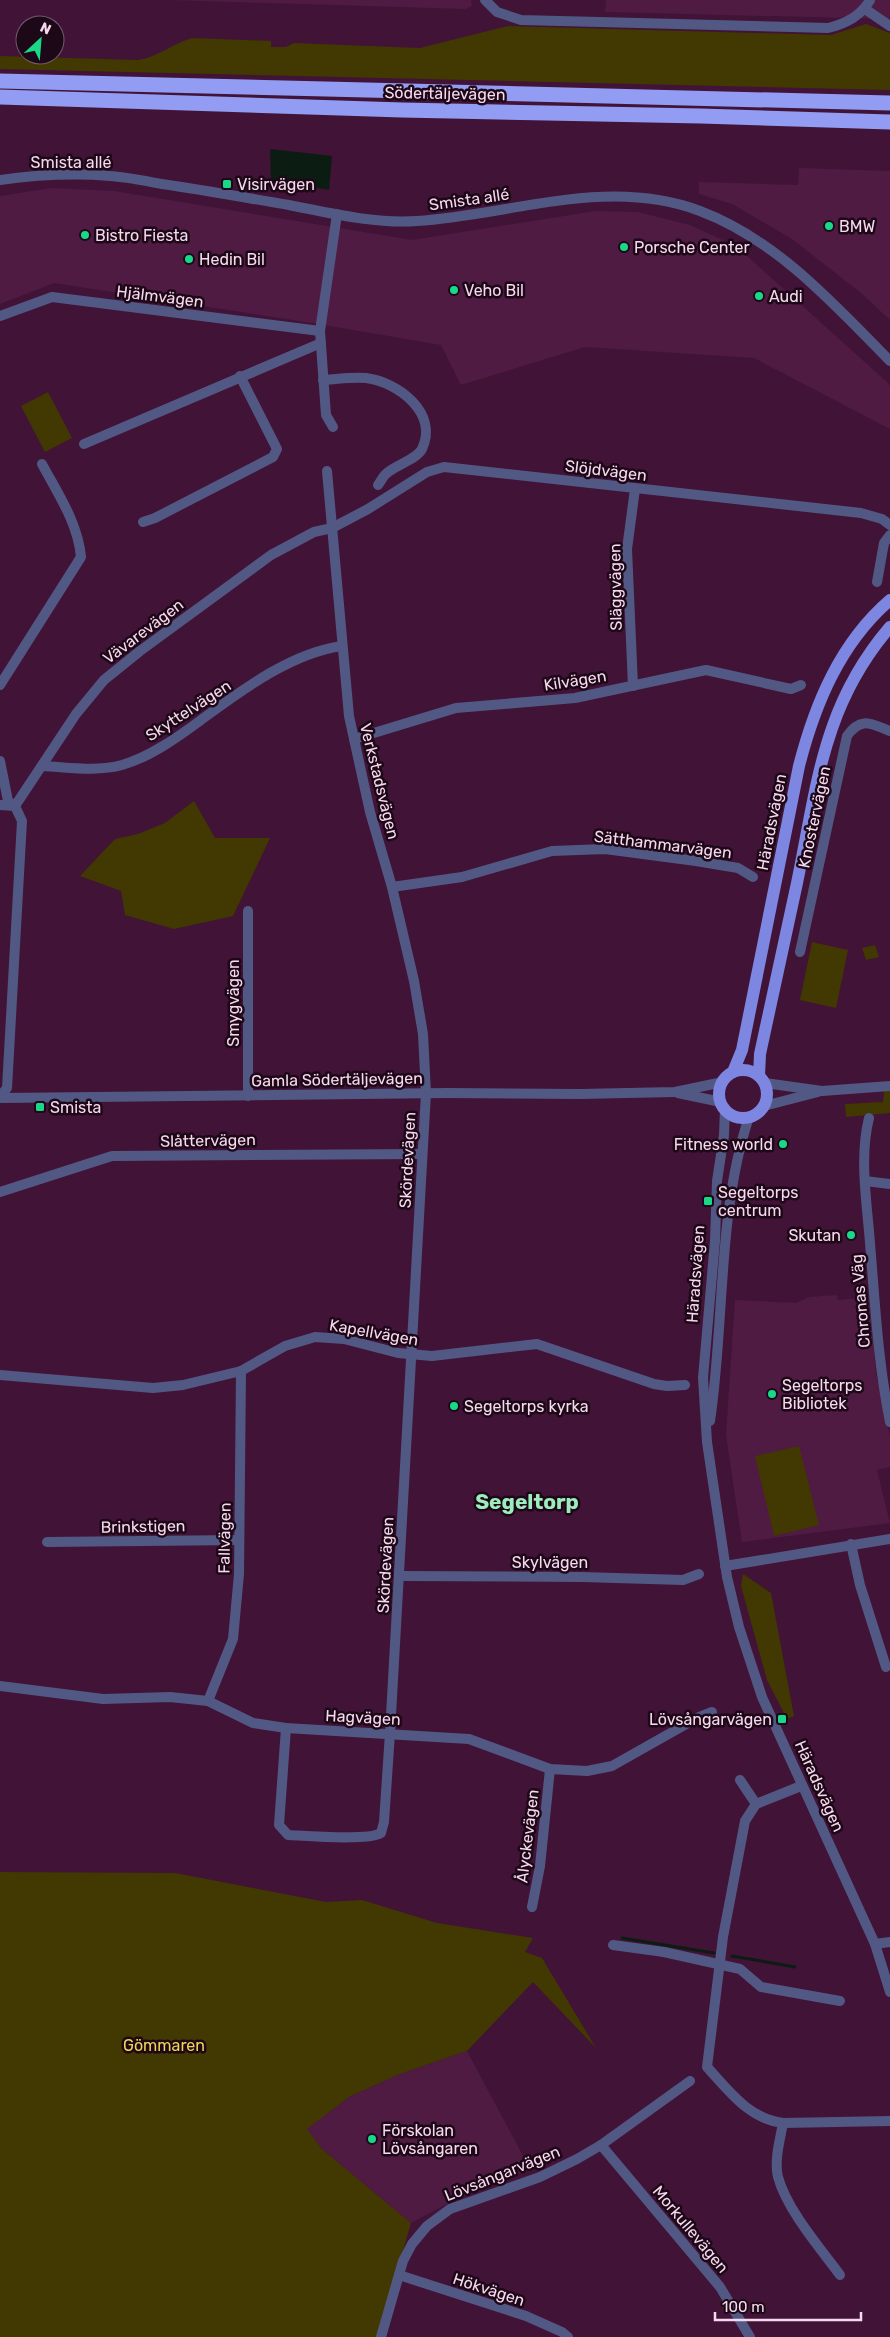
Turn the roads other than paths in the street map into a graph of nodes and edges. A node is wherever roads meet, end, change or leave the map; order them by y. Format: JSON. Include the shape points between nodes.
{"nodes":[{"id":1,"x":485,"y":0,"type":"edge"},
{"id":2,"x":867,"y":5,"type":"edge"},
{"id":3,"x":890,"y":26,"type":"edge"},
{"id":4,"x":0,"y":81,"type":"edge"},
{"id":5,"x":0,"y":97,"type":"edge"},
{"id":6,"x":890,"y":103,"type":"edge"},
{"id":7,"x":890,"y":122,"type":"edge"},
{"id":8,"x":0,"y":180,"type":"edge"},
{"id":9,"x":337,"y":214,"type":"junction"},
{"id":10,"x":0,"y":316,"type":"edge"},
{"id":11,"x":320,"y":331,"type":"junction"},
{"id":12,"x":321,"y":343,"type":"junction"},
{"id":13,"x":890,"y":362,"type":"edge"},
{"id":14,"x":240,"y":376,"type":"junction"},
{"id":15,"x":323,"y":380,"type":"junction"},
{"id":16,"x":333,"y":427,"type":"dead end"},
{"id":17,"x":84,"y":444,"type":"dead end"},
{"id":18,"x":42,"y":464,"type":"dead end"},
{"id":19,"x":327,"y":471,"type":"dead end"},
{"id":20,"x":378,"y":485,"type":"dead end"},
{"id":21,"x":635,"y":489,"type":"junction"},
{"id":22,"x":143,"y":522,"type":"dead end"},
{"id":23,"x":890,"y":525,"type":"edge"},
{"id":24,"x":332,"y":528,"type":"junction"},
{"id":25,"x":890,"y":535,"type":"edge"},
{"id":26,"x":877,"y":582,"type":"dead end"},
{"id":27,"x":890,"y":600,"type":"edge"},
{"id":28,"x":890,"y":627,"type":"edge"},
{"id":29,"x":342,"y":646,"type":"junction"},
{"id":30,"x":0,"y":685,"type":"edge"},
{"id":31,"x":801,"y":685,"type":"dead end"},
{"id":32,"x":633,"y":686,"type":"junction"},
{"id":33,"x":890,"y":731,"type":"edge"},
{"id":34,"x":354,"y":739,"type":"junction"},
{"id":35,"x":0,"y":761,"type":"edge"},
{"id":36,"x":42,"y":766,"type":"junction"},
{"id":37,"x":15,"y":806,"type":"junction"},
{"id":38,"x":1,"y":807,"type":"edge"},
{"id":39,"x":753,"y":877,"type":"dead end"},
{"id":40,"x":392,"y":887,"type":"junction"},
{"id":41,"x":248,"y":911,"type":"dead end"},
{"id":42,"x":800,"y":952,"type":"dead end"},
{"id":43,"x":734,"y":1072,"type":"junction"},
{"id":44,"x":762,"y":1080,"type":"junction"},
{"id":45,"x":723,"y":1082,"type":"junction"},
{"id":46,"x":890,"y":1086,"type":"edge"},
{"id":47,"x":822,"y":1091,"type":"junction"},
{"id":48,"x":675,"y":1092,"type":"junction"},
{"id":49,"x":426,"y":1093,"type":"junction"},
{"id":50,"x":248,"y":1096,"type":"junction"},
{"id":51,"x":0,"y":1097,"type":"edge"},
{"id":52,"x":723,"y":1105,"type":"junction"},
{"id":53,"x":764,"y":1106,"type":"junction"},
{"id":54,"x":749,"y":1117,"type":"junction"},
{"id":55,"x":869,"y":1118,"type":"dead end"},
{"id":56,"x":422,"y":1154,"type":"junction"},
{"id":57,"x":865,"y":1181,"type":"junction"},
{"id":58,"x":890,"y":1184,"type":"edge"},
{"id":59,"x":0,"y":1192,"type":"edge"},
{"id":60,"x":412,"y":1355,"type":"junction"},
{"id":61,"x":241,"y":1371,"type":"junction"},
{"id":62,"x":0,"y":1374,"type":"edge"},
{"id":63,"x":685,"y":1385,"type":"dead end"},
{"id":64,"x":887,"y":1396,"type":"edge"},
{"id":65,"x":890,"y":1422,"type":"edge"},
{"id":66,"x":707,"y":1442,"type":"junction"},
{"id":67,"x":890,"y":1539,"type":"edge"},
{"id":68,"x":239,"y":1540,"type":"junction"},
{"id":69,"x":47,"y":1542,"type":"dead end"},
{"id":70,"x":851,"y":1544,"type":"junction"},
{"id":71,"x":725,"y":1566,"type":"junction"},
{"id":72,"x":699,"y":1574,"type":"dead end"},
{"id":73,"x":399,"y":1576,"type":"junction"},
{"id":74,"x":886,"y":1667,"type":"dead end"},
{"id":75,"x":0,"y":1686,"type":"edge"},
{"id":76,"x":208,"y":1701,"type":"junction"},
{"id":77,"x":712,"y":1712,"type":"dead end"},
{"id":78,"x":286,"y":1728,"type":"junction"},
{"id":79,"x":390,"y":1733,"type":"junction"},
{"id":80,"x":550,"y":1769,"type":"junction"},
{"id":81,"x":740,"y":1780,"type":"dead end"},
{"id":82,"x":801,"y":1786,"type":"junction"},
{"id":83,"x":756,"y":1804,"type":"junction"},
{"id":84,"x":532,"y":1907,"type":"dead end"},
{"id":85,"x":890,"y":1942,"type":"edge"},
{"id":86,"x":875,"y":1944,"type":"junction"},
{"id":87,"x":613,"y":1945,"type":"dead end"},
{"id":88,"x":720,"y":1964,"type":"junction"},
{"id":89,"x":890,"y":1992,"type":"edge"},
{"id":90,"x":840,"y":2002,"type":"dead end"},
{"id":91,"x":690,"y":2081,"type":"dead end"},
{"id":92,"x":890,"y":2121,"type":"edge"},
{"id":93,"x":783,"y":2123,"type":"junction"},
{"id":94,"x":601,"y":2145,"type":"junction"},
{"id":95,"x":398,"y":2275,"type":"junction"},
{"id":96,"x":840,"y":2275,"type":"dead end"},
{"id":97,"x":381,"y":2337,"type":"edge"},
{"id":98,"x":568,"y":2337,"type":"edge"},
{"id":99,"x":750,"y":2337,"type":"edge"}],
"edges":[{"from":1,"to":2,"type":"street","via":[[497,12],[521,20],[828,28],[848,21]]},
{"from":2,"to":3,"type":"street"},
{"from":4,"to":6,"type":"highway","name":"Södertäljevägen"},
{"from":5,"to":7,"type":"highway","name":"Södertäljevägen"},
{"from":8,"to":9,"type":"street","name":"Smista allé","via":[[40,175],[110,176]]},
{"from":9,"to":11,"type":"street"},
{"from":9,"to":13,"type":"street","name":"Smista allé","via":[[415,222],[562,199],[606,196],[674,203],[724,221],[765,245],[806,278]]},
{"from":10,"to":11,"type":"street","name":"Hjälmvägen","via":[[52,298]]},
{"from":11,"to":12,"type":"street"},
{"from":12,"to":14,"type":"street"},
{"from":12,"to":15,"type":"street"},
{"from":14,"to":17,"type":"street"},
{"from":14,"to":22,"type":"street","via":[[277,449],[274,457]]},
{"from":15,"to":16,"type":"street","via":[[326,415]]},
{"from":15,"to":20,"type":"street","via":[[366,378],[381,382],[408,396],[422,414],[426,437],[421,451],[386,474]]},
{"from":18,"to":30,"type":"street","via":[[72,522],[80,543],[81,557]]},
{"from":19,"to":24,"type":"street","name":"Verkstadsvägen"},
{"from":21,"to":23,"type":"street","name":"Slöjdvägen","via":[[861,514],[882,519]]},
{"from":21,"to":24,"type":"street","name":"Slöjdvägen","via":[[444,466],[427,472]]},
{"from":21,"to":32,"type":"street","name":"Släggvägen","via":[[627,549]]},
{"from":24,"to":29,"type":"street","name":"Verkstadsvägen"},
{"from":24,"to":36,"type":"street","name":"Vävarevägen","via":[[314,532],[271,555],[111,674],[76,714]]},
{"from":25,"to":26,"type":"street","via":[[884,543]]},
{"from":27,"to":43,"type":"main road","name":"Häradsvägen","via":[[868,622],[845,653],[828,681],[808,729],[742,1050]]},
{"from":28,"to":44,"type":"main road","via":[[857,671],[835,717],[821,760],[760,1054]]},
{"from":29,"to":34,"type":"street","name":"Verkstadsvägen"},
{"from":29,"to":36,"type":"street","name":"Skyttelvägen","via":[[328,648],[286,665],[170,741],[122,765],[100,768]]},
{"from":31,"to":32,"type":"street","name":"Kilvägen","via":[[791,689],[706,670]]},
{"from":32,"to":34,"type":"street","name":"Kilvägen","via":[[575,698],[456,708]]},
{"from":33,"to":42,"type":"street","name":"Knostervägen","via":[[858,724],[847,736]]},
{"from":34,"to":40,"type":"street","name":"Verkstadsvägen","via":[[370,812]]},
{"from":35,"to":37,"type":"street","via":[[8,801]]},
{"from":36,"to":37,"type":"street","name":"Vävarevägen"},
{"from":37,"to":38,"type":"street"},
{"from":37,"to":51,"type":"street","via":[[22,820],[7,1088]]},
{"from":39,"to":40,"type":"street","name":"Sätthammarvägen","via":[[738,868],[696,860],[605,849],[552,851],[462,877]]},
{"from":40,"to":49,"type":"street","name":"Verkstadsvägen","via":[[423,1034]]},
{"from":41,"to":50,"type":"street","name":"Smygvägen"},
{"from":43,"to":44,"type":"main road","via":[[750,1071]]},
{"from":43,"to":45,"type":"main road"},
{"from":44,"to":47,"type":"street"},
{"from":44,"to":53,"type":"main road","via":[[767,1096]]},
{"from":45,"to":48,"type":"street","name":"Gamla Södertäljevägen"},
{"from":45,"to":52,"type":"main road","via":[[720,1091]]},
{"from":46,"to":47,"type":"street"},
{"from":47,"to":53,"type":"street"},
{"from":48,"to":49,"type":"street","name":"Gamla Södertäljevägen"},
{"from":48,"to":52,"type":"street","name":"Gamla Södertäljevägen"},
{"from":49,"to":50,"type":"street","name":"Gamla Södertäljevägen"},
{"from":49,"to":56,"type":"street","name":"Skördevägen"},
{"from":50,"to":51,"type":"street","name":"Gamla Södertäljevägen"},
{"from":52,"to":54,"type":"main road","via":[[734,1116]]},
{"from":52,"to":66,"type":"street","name":"Häradsvägen","via":[[724,1135],[717,1181],[703,1378]]},
{"from":53,"to":54,"type":"main road"},
{"from":54,"to":66,"type":"street","name":"Häradsvägen","via":[[734,1183],[722,1280],[717,1378]]},
{"from":55,"to":57,"type":"street","name":"Chronas Väg","via":[[864,1139]]},
{"from":56,"to":59,"type":"street","name":"Slåttervägen","via":[[112,1156]]},
{"from":56,"to":60,"type":"street","name":"Skördevägen"},
{"from":57,"to":58,"type":"street"},
{"from":57,"to":64,"type":"street","name":"Chronas Väg","via":[[877,1333]]},
{"from":60,"to":61,"type":"street","name":"Kapellvägen","via":[[344,1339],[315,1337],[285,1346]]},
{"from":60,"to":63,"type":"street","name":"Kapellvägen","via":[[432,1356],[538,1344],[654,1384]]},
{"from":60,"to":73,"type":"street","name":"Skördevägen"},
{"from":61,"to":62,"type":"street","name":"Kapellvägen","via":[[183,1385],[153,1388]]},
{"from":61,"to":68,"type":"street","name":"Fallvägen"},
{"from":64,"to":65,"type":"street","name":"Chronas Väg"},
{"from":66,"to":71,"type":"street","name":"Häradsvägen"},
{"from":67,"to":70,"type":"street"},
{"from":68,"to":69,"type":"street","name":"Brinkstigen"},
{"from":68,"to":76,"type":"street","name":"Fallvägen","via":[[233,1639]]},
{"from":70,"to":71,"type":"street"},
{"from":70,"to":74,"type":"street","via":[[860,1585]]},
{"from":71,"to":82,"type":"street","name":"Häradsvägen","via":[[739,1627],[762,1697]]},
{"from":72,"to":73,"type":"street","name":"Skylvägen","via":[[683,1580],[582,1576]]},
{"from":73,"to":79,"type":"street","name":"Skördevägen"},
{"from":75,"to":76,"type":"street","name":"Hagvägen","via":[[103,1699],[170,1697]]},
{"from":76,"to":78,"type":"street","name":"Hagvägen","via":[[253,1723]]},
{"from":77,"to":80,"type":"street","name":"Hagvägen","via":[[612,1766],[587,1771]]},
{"from":78,"to":79,"type":"street","name":"Hagvägen"},
{"from":78,"to":79,"type":"street","name":"Skördevägen","via":[[279,1825],[288,1835],[353,1837],[376,1836],[382,1832]]},
{"from":79,"to":80,"type":"street","name":"Hagvägen","via":[[469,1739]]},
{"from":80,"to":84,"type":"street","name":"Ålyckevägen","via":[[540,1866]]},
{"from":81,"to":83,"type":"street"},
{"from":82,"to":83,"type":"street"},
{"from":82,"to":86,"type":"street","name":"Häradsvägen"},
{"from":83,"to":88,"type":"street","via":[[745,1820]]},
{"from":85,"to":86,"type":"street"},
{"from":86,"to":89,"type":"street","name":"Häradsvägen"},
{"from":87,"to":88,"type":"street"},
{"from":88,"to":90,"type":"street","via":[[740,1968],[761,1987]]},
{"from":88,"to":93,"type":"street","via":[[707,2067],[754,2115],[768,2122]]},
{"from":91,"to":94,"type":"street","name":"Lövsångarvägen"},
{"from":92,"to":93,"type":"street"},
{"from":93,"to":96,"type":"street","via":[[778,2176],[791,2206]]},
{"from":94,"to":95,"type":"street","name":"Lövsångarvägen","via":[[540,2177],[450,2209],[427,2226],[412,2244]]},
{"from":94,"to":99,"type":"street","name":"Morkullevägen","via":[[720,2287]]},
{"from":95,"to":97,"type":"street","name":"Lövsångarvägen"},
{"from":95,"to":98,"type":"street","name":"Hökvägen","via":[[526,2316]]}]}
